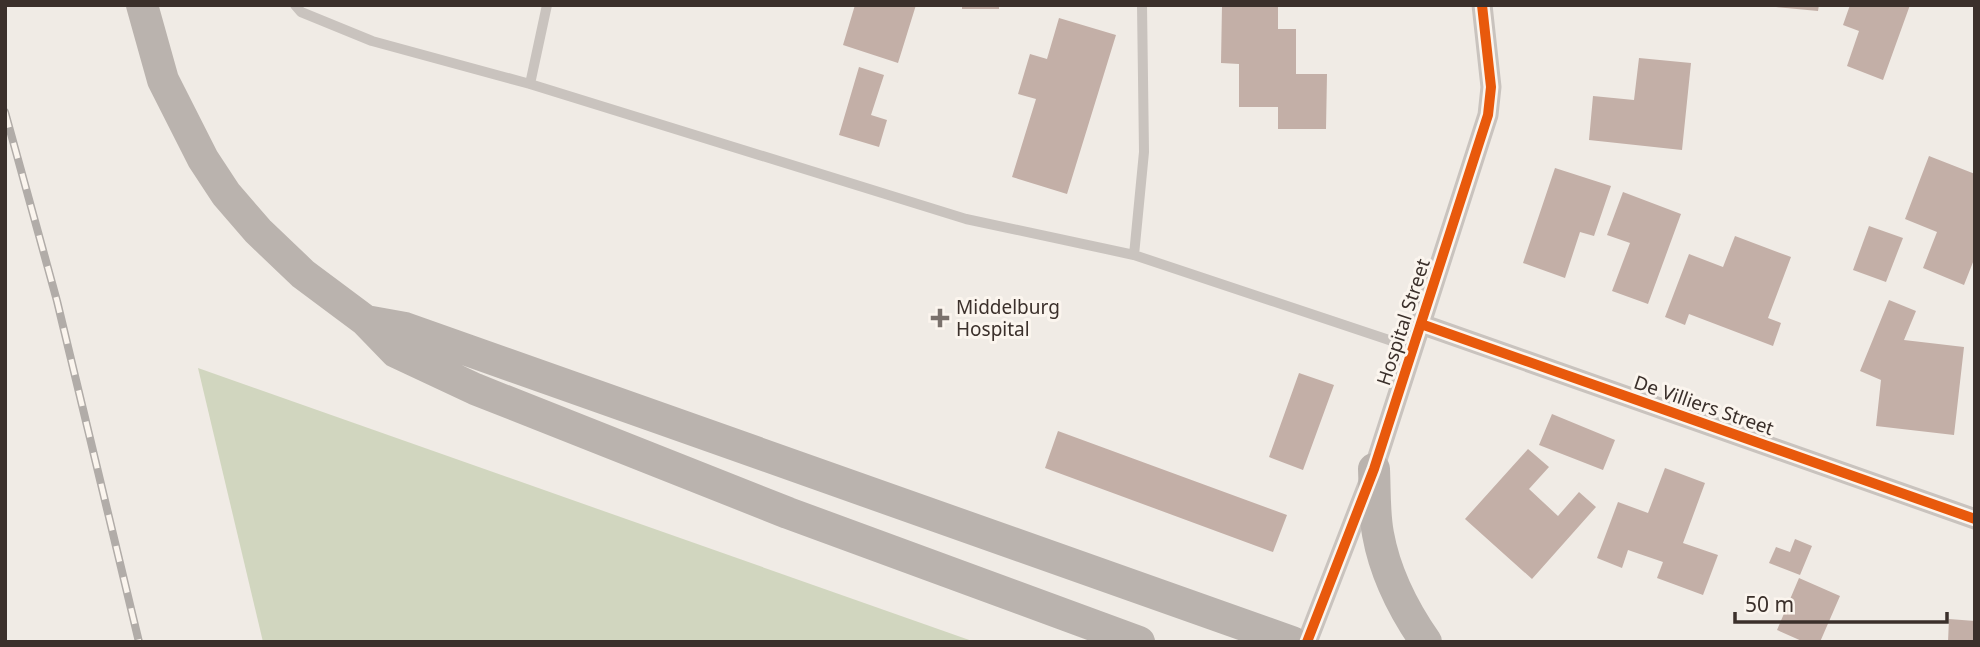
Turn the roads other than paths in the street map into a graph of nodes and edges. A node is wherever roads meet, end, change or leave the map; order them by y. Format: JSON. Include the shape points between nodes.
{"nodes":[{"id":1,"x":142,"y":5,"type":"edge"},
{"id":2,"x":295,"y":5,"type":"edge"},
{"id":3,"x":547,"y":5,"type":"edge"},
{"id":4,"x":1142,"y":5,"type":"edge"},
{"id":5,"x":1482,"y":5,"type":"edge"},
{"id":6,"x":530,"y":84,"type":"junction"},
{"id":7,"x":1134,"y":255,"type":"junction"},
{"id":8,"x":366,"y":321,"type":"junction"},
{"id":9,"x":1422,"y":324,"type":"junction"},
{"id":10,"x":1413,"y":348,"type":"junction"},
{"id":11,"x":1374,"y":469,"type":"junction"},
{"id":12,"x":1975,"y":519,"type":"edge"},
{"id":13,"x":1139,"y":642,"type":"edge"},
{"id":14,"x":1292,"y":642,"type":"edge"},
{"id":15,"x":1307,"y":642,"type":"edge"},
{"id":16,"x":1426,"y":642,"type":"edge"}],
"edges":[{"from":1,"to":8,"type":"main road","via":[[163,80],[226,194],[303,274]]},
{"from":2,"to":6,"type":"lane","via":[[313,18],[372,41]]},
{"from":3,"to":6,"type":"lane"},
{"from":4,"to":7,"type":"lane","via":[[1144,152]]},
{"from":5,"to":9,"type":"street","name":"Hospital Street","via":[[1491,87],[1488,115]]},
{"from":6,"to":7,"type":"lane","via":[[966,219]]},
{"from":7,"to":10,"type":"lane"},
{"from":8,"to":13,"type":"main road","via":[[396,352],[475,389],[788,513]]},
{"from":8,"to":14,"type":"main road","via":[[405,328]]},
{"from":9,"to":10,"type":"street","name":"Hospital Street"},
{"from":9,"to":12,"type":"street","name":"De Villiers Street"},
{"from":10,"to":11,"type":"street","name":"Hospital Street"},
{"from":11,"to":15,"type":"street","name":"Hospital Street"},
{"from":11,"to":16,"type":"main road","via":[[1377,533],[1387,570]]}]}
